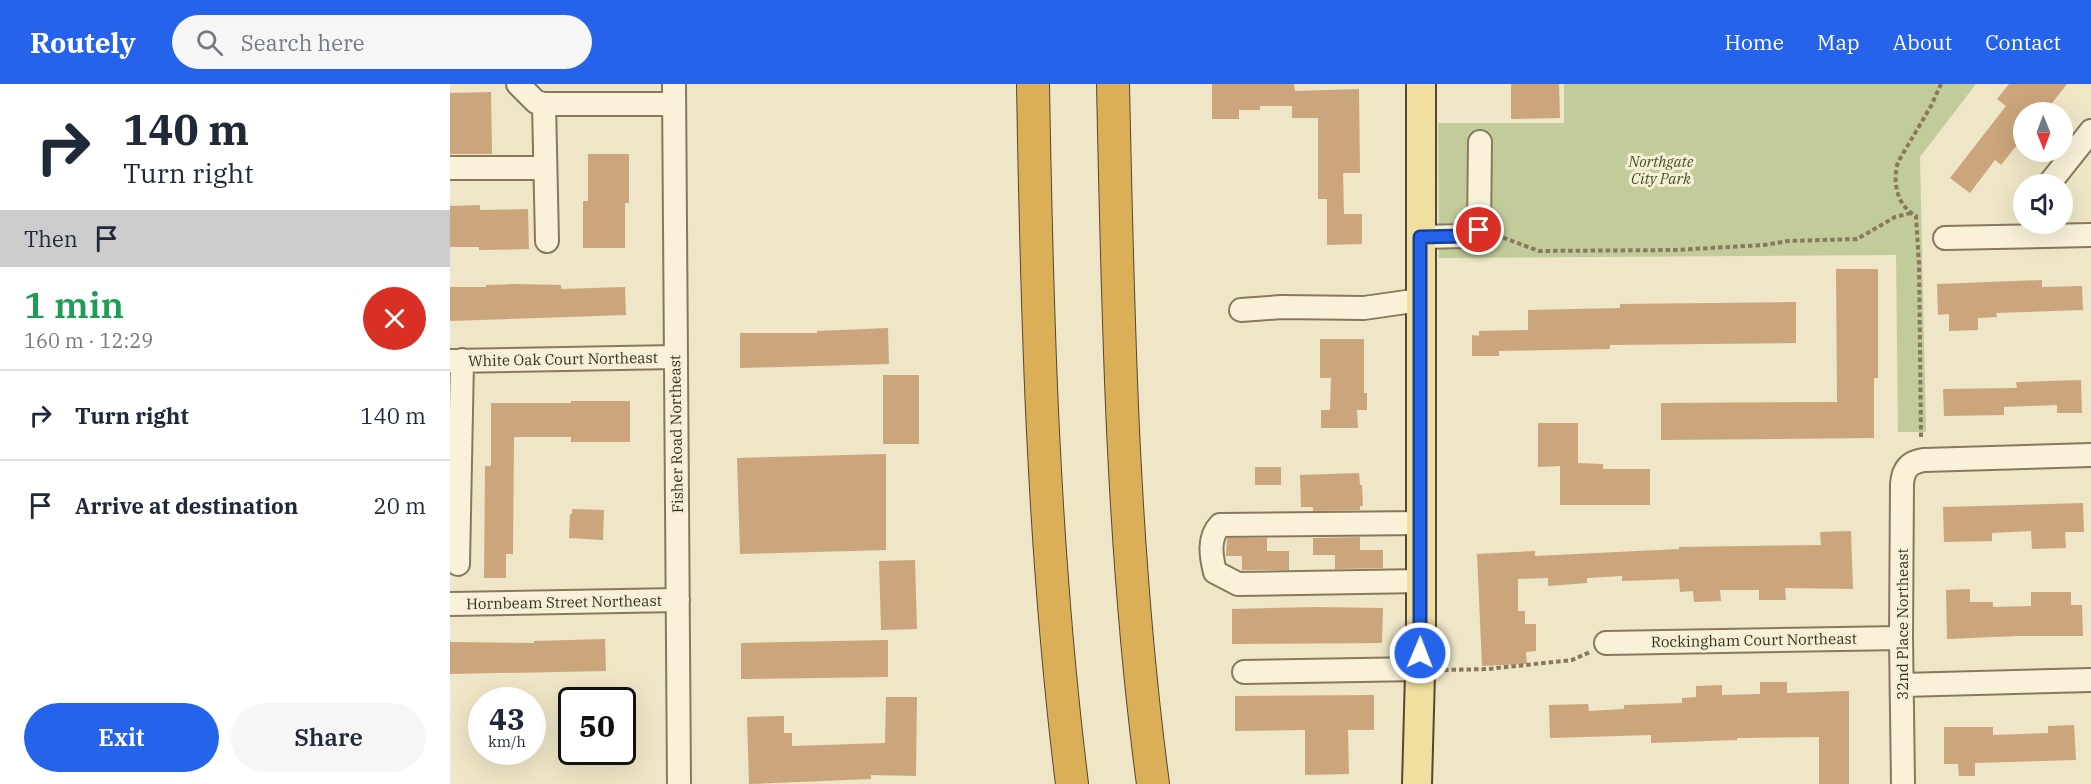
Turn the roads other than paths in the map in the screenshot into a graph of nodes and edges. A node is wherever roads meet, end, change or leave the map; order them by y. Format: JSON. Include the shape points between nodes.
{"nodes":[{"id":1,"x":518,"y":84,"type":"edge"},
{"id":2,"x":1033,"y":84,"type":"edge"},
{"id":3,"x":1113,"y":84,"type":"edge"},
{"id":4,"x":1421,"y":84,"type":"edge"},
{"id":5,"x":674,"y":94,"type":"edge"},
{"id":6,"x":544,"y":104,"type":"junction"},
{"id":7,"x":2091,"y":131,"type":"edge"},
{"id":8,"x":1480,"y":142,"type":"dead end"},
{"id":9,"x":450,"y":168,"type":"edge"},
{"id":10,"x":545,"y":168,"type":"junction"},
{"id":11,"x":2057,"y":174,"type":"edge"},
{"id":12,"x":2013,"y":232,"type":"edge"},
{"id":13,"x":2073,"y":234,"type":"edge"},
{"id":14,"x":2091,"y":235,"type":"edge"},
{"id":15,"x":1420,"y":237,"type":"junction"},
{"id":16,"x":1945,"y":238,"type":"dead end"},
{"id":17,"x":547,"y":241,"type":"dead end"},
{"id":18,"x":1420,"y":300,"type":"junction"},
{"id":19,"x":1241,"y":310,"type":"dead end"},
{"id":20,"x":675,"y":357,"type":"junction"},
{"id":21,"x":456,"y":361,"type":"edge"},
{"id":22,"x":2091,"y":455,"type":"edge"},
{"id":23,"x":1421,"y":523,"type":"junction"},
{"id":24,"x":458,"y":564,"type":"dead end"},
{"id":25,"x":1421,"y":580,"type":"junction"},
{"id":26,"x":678,"y":600,"type":"junction"},
{"id":27,"x":450,"y":604,"type":"edge"},
{"id":28,"x":1901,"y":638,"type":"junction"},
{"id":29,"x":1606,"y":643,"type":"road end"},
{"id":30,"x":1431,"y":670,"type":"junction"},
{"id":31,"x":1244,"y":672,"type":"dead end"},
{"id":32,"x":2091,"y":680,"type":"edge"},
{"id":33,"x":1902,"y":685,"type":"junction"},
{"id":34,"x":679,"y":784,"type":"edge"},
{"id":35,"x":1072,"y":784,"type":"edge"},
{"id":36,"x":1153,"y":784,"type":"edge"},
{"id":37,"x":1417,"y":784,"type":"edge"},
{"id":38,"x":1903,"y":784,"type":"edge"}],
"edges":[{"from":1,"to":6,"type":"street","via":[[536,102]]},
{"from":2,"to":35,"type":"highway","via":[[1045,503]]},
{"from":3,"to":36,"type":"highway","via":[[1125,475],[1141,696]]},
{"from":4,"to":15,"type":"main road"},
{"from":5,"to":6,"type":"street"},
{"from":5,"to":20,"type":"street","name":"Fisher Road Northeast"},
{"from":6,"to":10,"type":"street"},
{"from":7,"to":11,"type":"street"},
{"from":8,"to":15,"type":"street","via":[[1479,230],[1464,236]]},
{"from":9,"to":10,"type":"street"},
{"from":10,"to":17,"type":"street"},
{"from":12,"to":16,"type":"street"},
{"from":13,"to":14,"type":"street"},
{"from":15,"to":18,"type":"main road"},
{"from":18,"to":19,"type":"street","via":[[1364,308]]},
{"from":18,"to":23,"type":"main road"},
{"from":20,"to":21,"type":"street","name":"White Oak Court Northeast"},
{"from":20,"to":26,"type":"street","name":"Fisher Road Northeast"},
{"from":21,"to":24,"type":"street"},
{"from":22,"to":28,"type":"street","name":"32nd Place Northeast","via":[[1924,460],[1908,466],[1902,476]]},
{"from":23,"to":25,"type":"main road"},
{"from":23,"to":25,"type":"street","via":[[1220,525],[1214,531],[1210,552],[1215,572],[1238,584]]},
{"from":25,"to":30,"type":"main road"},
{"from":26,"to":27,"type":"street","name":"Hornbeam Street Northeast"},
{"from":26,"to":34,"type":"street","name":"Fisher Road Northeast"},
{"from":28,"to":29,"type":"street","name":"Rockingham Court Northeast"},
{"from":28,"to":33,"type":"street","name":"32nd Place Northeast"},
{"from":30,"to":31,"type":"street"},
{"from":30,"to":37,"type":"main road"},
{"from":32,"to":33,"type":"street"},
{"from":33,"to":38,"type":"street","name":"32nd Place Northeast"}]}
